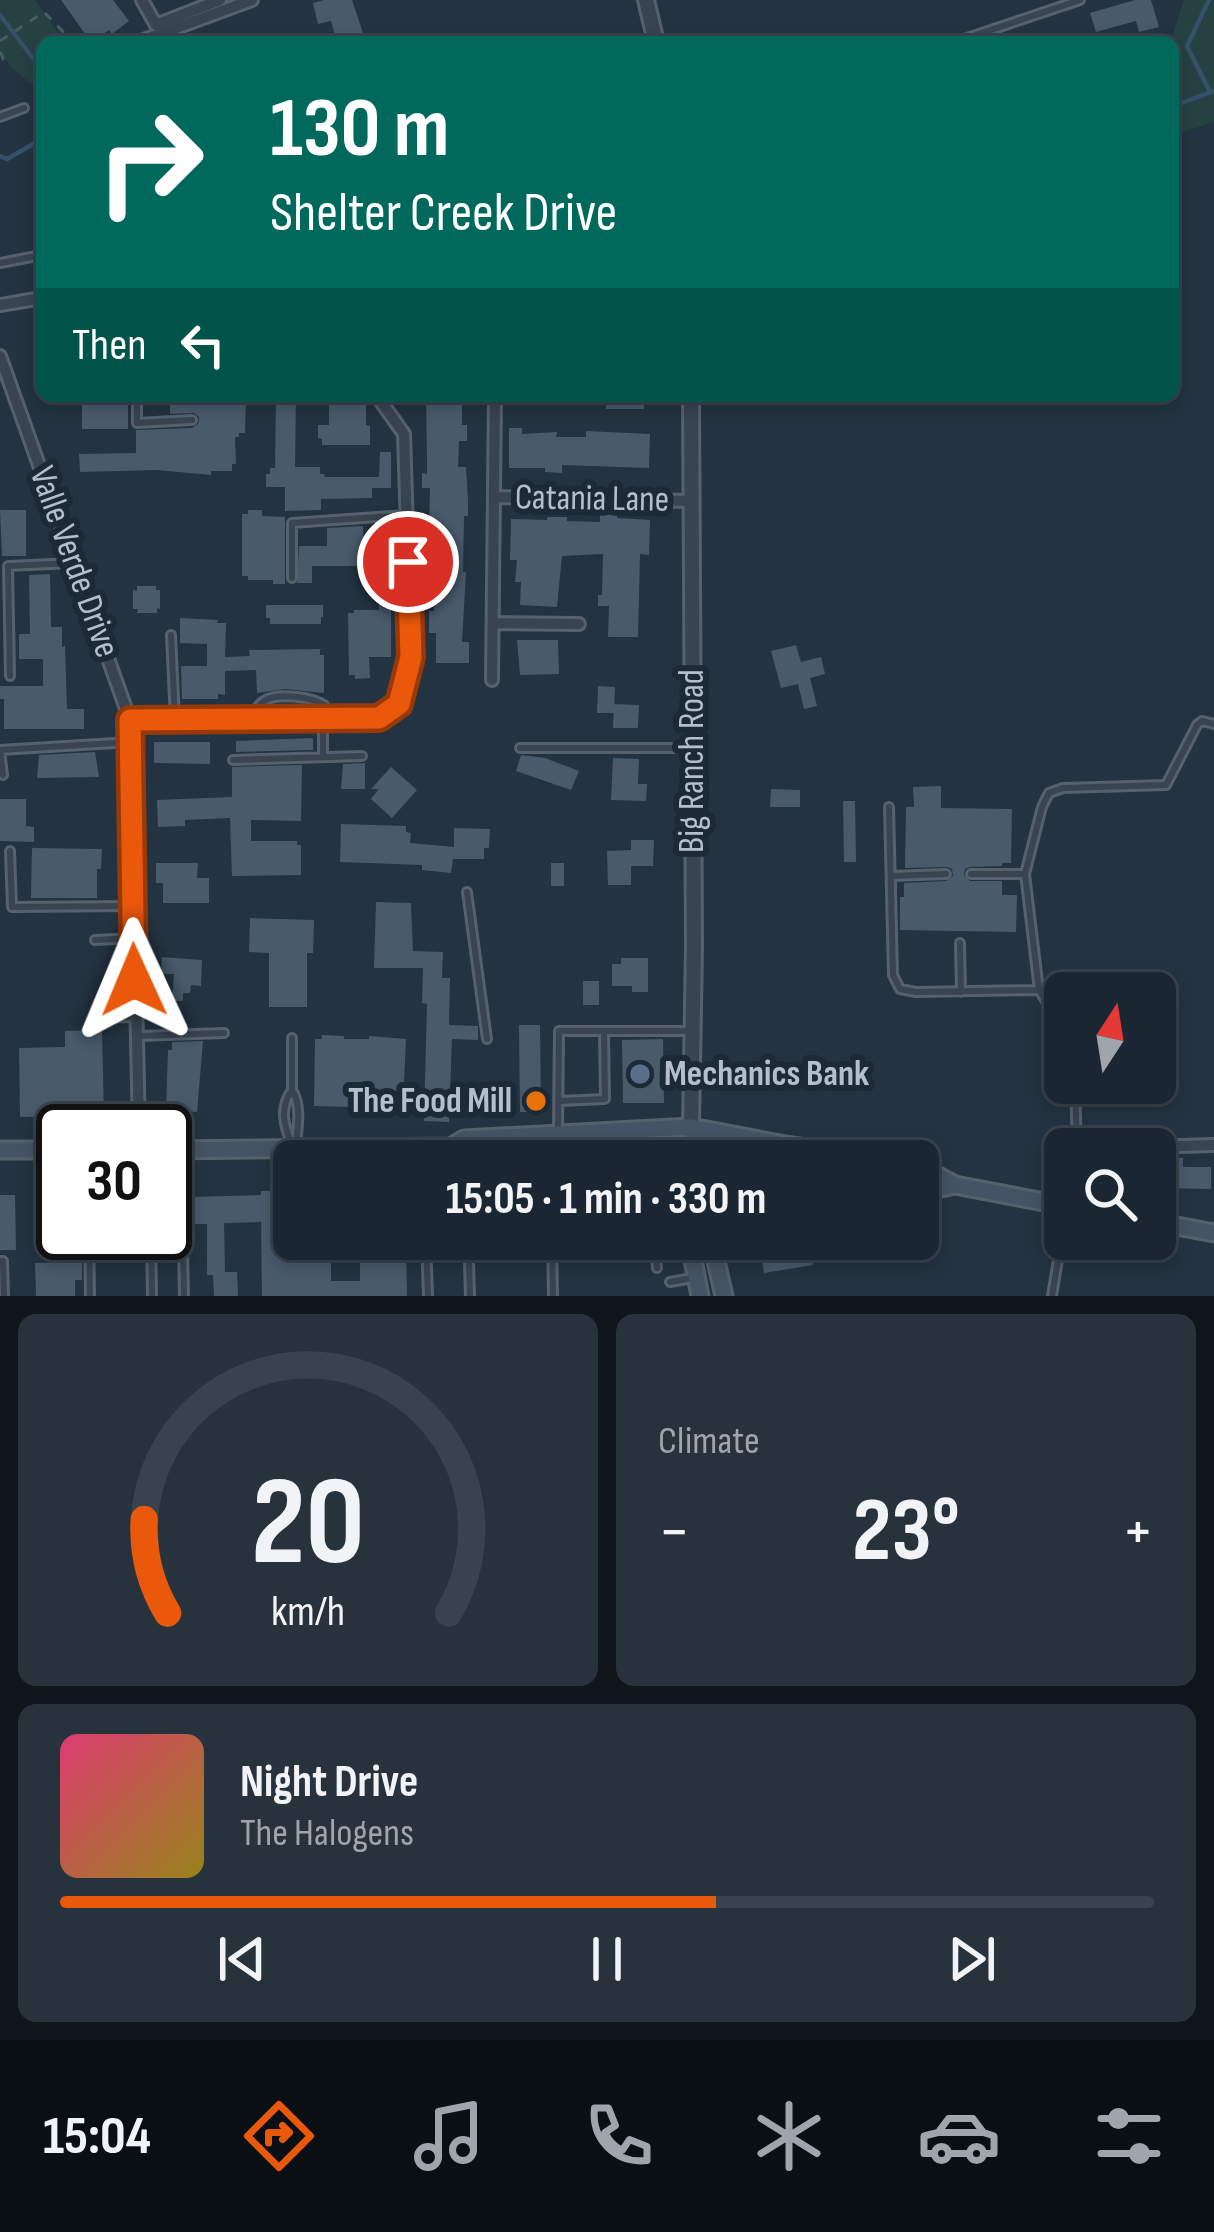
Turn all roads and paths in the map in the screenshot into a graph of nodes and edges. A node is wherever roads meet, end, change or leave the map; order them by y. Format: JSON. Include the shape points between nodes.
{"nodes":[{"id":1,"x":142,"y":0,"type":"edge"},
{"id":2,"x":220,"y":0,"type":"edge"},
{"id":3,"x":253,"y":0,"type":"edge"},
{"id":4,"x":646,"y":0,"type":"edge"},
{"id":5,"x":1081,"y":0,"type":"edge"},
{"id":6,"x":67,"y":36,"type":"edge"},
{"id":7,"x":154,"y":36,"type":"edge"},
{"id":8,"x":655,"y":36,"type":"edge"},
{"id":9,"x":973,"y":36,"type":"edge"},
{"id":10,"x":0,"y":41,"type":"edge"},
{"id":11,"x":0,"y":52,"type":"edge"},
{"id":12,"x":0,"y":68,"type":"edge"},
{"id":13,"x":24,"y":108,"type":"dead end"},
{"id":14,"x":0,"y":117,"type":"edge"},
{"id":15,"x":36,"y":256,"type":"edge"},
{"id":16,"x":0,"y":263,"type":"edge"},
{"id":17,"x":36,"y":299,"type":"edge"},
{"id":18,"x":0,"y":305,"type":"edge"},
{"id":19,"x":1,"y":361,"type":"edge"},
{"id":20,"x":137,"y":402,"type":"edge"},
{"id":21,"x":381,"y":402,"type":"edge"},
{"id":22,"x":495,"y":402,"type":"edge"},
{"id":23,"x":691,"y":402,"type":"edge"},
{"id":24,"x":192,"y":420,"type":"dead end"},
{"id":25,"x":494,"y":497,"type":"junction"},
{"id":26,"x":690,"y":501,"type":"junction"},
{"id":27,"x":406,"y":515,"type":"junction"},
{"id":28,"x":74,"y":563,"type":"junction"},
{"id":29,"x":292,"y":578,"type":"dead end"},
{"id":30,"x":493,"y":623,"type":"junction"},
{"id":31,"x":579,"y":624,"type":"dead end"},
{"id":32,"x":172,"y":634,"type":"dead end"},
{"id":33,"x":10,"y":676,"type":"dead end"},
{"id":34,"x":492,"y":680,"type":"dead end"},
{"id":35,"x":253,"y":719,"type":"junction"},
{"id":36,"x":326,"y":719,"type":"junction"},
{"id":37,"x":130,"y":720,"type":"junction"},
{"id":38,"x":175,"y":720,"type":"junction"},
{"id":39,"x":1214,"y":724,"type":"edge"},
{"id":40,"x":130,"y":742,"type":"junction"},
{"id":41,"x":520,"y":748,"type":"dead end"},
{"id":42,"x":692,"y":748,"type":"junction"},
{"id":43,"x":362,"y":756,"type":"dead end"},
{"id":44,"x":323,"y":758,"type":"junction"},
{"id":45,"x":233,"y":760,"type":"dead end"},
{"id":46,"x":3,"y":775,"type":"dead end"},
{"id":47,"x":889,"y":807,"type":"dead end"},
{"id":48,"x":10,"y":851,"type":"dead end"},
{"id":49,"x":946,"y":874,"type":"dead end"},
{"id":50,"x":971,"y":874,"type":"dead end"},
{"id":51,"x":1024,"y":874,"type":"junction"},
{"id":52,"x":891,"y":876,"type":"junction"},
{"id":53,"x":467,"y":892,"type":"dead end"},
{"id":54,"x":133,"y":906,"type":"junction"},
{"id":55,"x":134,"y":938,"type":"junction"},
{"id":56,"x":95,"y":940,"type":"dead end"},
{"id":57,"x":960,"y":943,"type":"dead end"},
{"id":58,"x":1039,"y":990,"type":"junction"},
{"id":59,"x":961,"y":992,"type":"junction"},
{"id":60,"x":1044,"y":998,"type":"edge"},
{"id":61,"x":135,"y":1017,"type":"junction"},
{"id":62,"x":98,"y":1018,"type":"dead end"},
{"id":63,"x":604,"y":1031,"type":"junction"},
{"id":64,"x":691,"y":1031,"type":"junction"},
{"id":65,"x":224,"y":1033,"type":"dead end"},
{"id":66,"x":135,"y":1036,"type":"junction"},
{"id":67,"x":292,"y":1038,"type":"dead end"},
{"id":68,"x":488,"y":1039,"type":"dead end"},
{"id":69,"x":292,"y":1090,"type":"junction"},
{"id":70,"x":559,"y":1101,"type":"junction"},
{"id":71,"x":138,"y":1104,"type":"edge"},
{"id":72,"x":691,"y":1127,"type":"junction"},
{"id":73,"x":558,"y":1135,"type":"junction"},
{"id":74,"x":289,"y":1140,"type":"edge"},
{"id":75,"x":295,"y":1140,"type":"edge"},
{"id":76,"x":462,"y":1140,"type":"edge"},
{"id":77,"x":688,"y":1140,"type":"edge"},
{"id":78,"x":695,"y":1140,"type":"edge"},
{"id":79,"x":759,"y":1140,"type":"edge"},
{"id":80,"x":1214,"y":1145,"type":"edge"},
{"id":81,"x":1176,"y":1146,"type":"edge"},
{"id":82,"x":273,"y":1149,"type":"edge"},
{"id":83,"x":0,"y":1150,"type":"edge"},
{"id":84,"x":36,"y":1150,"type":"edge"},
{"id":85,"x":192,"y":1150,"type":"edge"},
{"id":86,"x":939,"y":1176,"type":"edge"},
{"id":87,"x":955,"y":1185,"type":"junction"},
{"id":88,"x":939,"y":1188,"type":"edge"},
{"id":89,"x":1044,"y":1202,"type":"edge"},
{"id":90,"x":1176,"y":1226,"type":"edge"},
{"id":91,"x":1214,"y":1234,"type":"edge"},
{"id":92,"x":89,"y":1260,"type":"edge"},
{"id":93,"x":151,"y":1260,"type":"edge"},
{"id":94,"x":181,"y":1260,"type":"edge"},
{"id":95,"x":427,"y":1260,"type":"edge"},
{"id":96,"x":552,"y":1260,"type":"edge"},
{"id":97,"x":656,"y":1260,"type":"edge"},
{"id":98,"x":693,"y":1260,"type":"edge"},
{"id":99,"x":715,"y":1260,"type":"edge"},
{"id":100,"x":1058,"y":1260,"type":"edge"},
{"id":101,"x":0,"y":1261,"type":"edge"},
{"id":102,"x":469,"y":1263,"type":"dead end"},
{"id":103,"x":657,"y":1268,"type":"dead end"},
{"id":104,"x":696,"y":1277,"type":"junction"},
{"id":105,"x":670,"y":1282,"type":"dead end"},
{"id":106,"x":4,"y":1296,"type":"edge"},
{"id":107,"x":90,"y":1296,"type":"edge"},
{"id":108,"x":152,"y":1296,"type":"edge"},
{"id":109,"x":184,"y":1296,"type":"edge"},
{"id":110,"x":428,"y":1296,"type":"edge"},
{"id":111,"x":470,"y":1296,"type":"edge"},
{"id":112,"x":553,"y":1296,"type":"edge"},
{"id":113,"x":700,"y":1296,"type":"edge"},
{"id":114,"x":724,"y":1296,"type":"edge"},
{"id":115,"x":1052,"y":1296,"type":"edge"}],
"edges":[{"from":1,"to":2,"type":"street","via":[[156,25]]},
{"from":3,"to":7,"type":"street"},
{"from":4,"to":8,"type":"street"},
{"from":5,"to":9,"type":"lane"},
{"from":6,"to":10,"type":"path","via":[[44,12]]},
{"from":11,"to":12,"type":"path"},
{"from":13,"to":14,"type":"lane"},
{"from":15,"to":16,"type":"lane"},
{"from":17,"to":18,"type":"street"},
{"from":19,"to":28,"type":"street","name":"Valle Verde Drive"},
{"from":20,"to":24,"type":"lane","via":[[137,423]]},
{"from":21,"to":27,"type":"street","via":[[404,434]]},
{"from":22,"to":25,"type":"street","name":"Catania Lane"},
{"from":23,"to":26,"type":"street","name":"Big Ranch Road"},
{"from":25,"to":26,"type":"street","name":"Catania Lane"},
{"from":25,"to":30,"type":"street","name":"Catania Lane"},
{"from":26,"to":42,"type":"street","name":"Big Ranch Road"},
{"from":27,"to":29,"type":"lane","via":[[292,523]]},
{"from":27,"to":36,"type":"street","via":[[411,657],[399,704],[379,718]]},
{"from":28,"to":33,"type":"lane","via":[[8,566]]},
{"from":28,"to":37,"type":"street","name":"Valle Verde Drive"},
{"from":30,"to":31,"type":"street"},
{"from":30,"to":34,"type":"street","name":"Catania Lane"},
{"from":32,"to":38,"type":"lane"},
{"from":35,"to":36,"type":"street"},
{"from":35,"to":36,"type":"lane","via":[[262,701],[308,697],[324,705]]},
{"from":35,"to":38,"type":"street"},
{"from":36,"to":44,"type":"lane"},
{"from":37,"to":38,"type":"street"},
{"from":37,"to":40,"type":"street","name":"Valle Verde Drive"},
{"from":39,"to":51,"type":"lane","via":[[1197,725],[1166,785],[1049,793]]},
{"from":40,"to":46,"type":"lane","via":[[0,750]]},
{"from":40,"to":54,"type":"street","name":"Valle Verde Drive"},
{"from":41,"to":42,"type":"lane"},
{"from":42,"to":64,"type":"street","name":"Big Ranch Road"},
{"from":43,"to":44,"type":"lane"},
{"from":44,"to":45,"type":"lane"},
{"from":47,"to":52,"type":"lane"},
{"from":48,"to":54,"type":"lane","via":[[12,907]]},
{"from":49,"to":52,"type":"lane"},
{"from":50,"to":51,"type":"lane"},
{"from":51,"to":58,"type":"lane"},
{"from":52,"to":59,"type":"lane","via":[[900,989]]},
{"from":53,"to":68,"type":"lane"},
{"from":54,"to":55,"type":"street","name":"Valle Verde Drive"},
{"from":55,"to":56,"type":"lane"},
{"from":55,"to":61,"type":"street","name":"Valle Verde Drive"},
{"from":57,"to":59,"type":"lane"},
{"from":58,"to":59,"type":"lane"},
{"from":58,"to":60,"type":"lane"},
{"from":61,"to":62,"type":"lane"},
{"from":61,"to":66,"type":"street","name":"Valle Verde Drive"},
{"from":63,"to":64,"type":"lane"},
{"from":63,"to":70,"type":"lane","via":[[605,1099]]},
{"from":63,"to":70,"type":"lane","via":[[559,1031]]},
{"from":64,"to":72,"type":"street","name":"Big Ranch Road"},
{"from":65,"to":66,"type":"lane"},
{"from":66,"to":71,"type":"street","name":"Valle Verde Drive"},
{"from":67,"to":69,"type":"lane"},
{"from":69,"to":74,"type":"lane","via":[[284,1101]]},
{"from":69,"to":75,"type":"lane"},
{"from":70,"to":73,"type":"lane"},
{"from":72,"to":73,"type":"main road"},
{"from":72,"to":77,"type":"main road"},
{"from":72,"to":78,"type":"main road"},
{"from":72,"to":79,"type":"main road"},
{"from":73,"to":76,"type":"main road"},
{"from":80,"to":81,"type":"street"},
{"from":82,"to":85,"type":"main road"},
{"from":83,"to":84,"type":"main road"},
{"from":86,"to":87,"type":"main road"},
{"from":87,"to":88,"type":"main road"},
{"from":87,"to":89,"type":"main road"},
{"from":90,"to":91,"type":"main road"},
{"from":92,"to":107,"type":"lane"},
{"from":93,"to":108,"type":"lane"},
{"from":94,"to":109,"type":"lane"},
{"from":95,"to":110,"type":"lane"},
{"from":96,"to":112,"type":"lane"},
{"from":97,"to":103,"type":"lane"},
{"from":98,"to":104,"type":"main road"},
{"from":99,"to":114,"type":"main road"},
{"from":100,"to":115,"type":"lane"},
{"from":101,"to":106,"type":"lane"},
{"from":102,"to":111,"type":"lane"},
{"from":104,"to":105,"type":"lane"},
{"from":104,"to":113,"type":"main road"}]}
